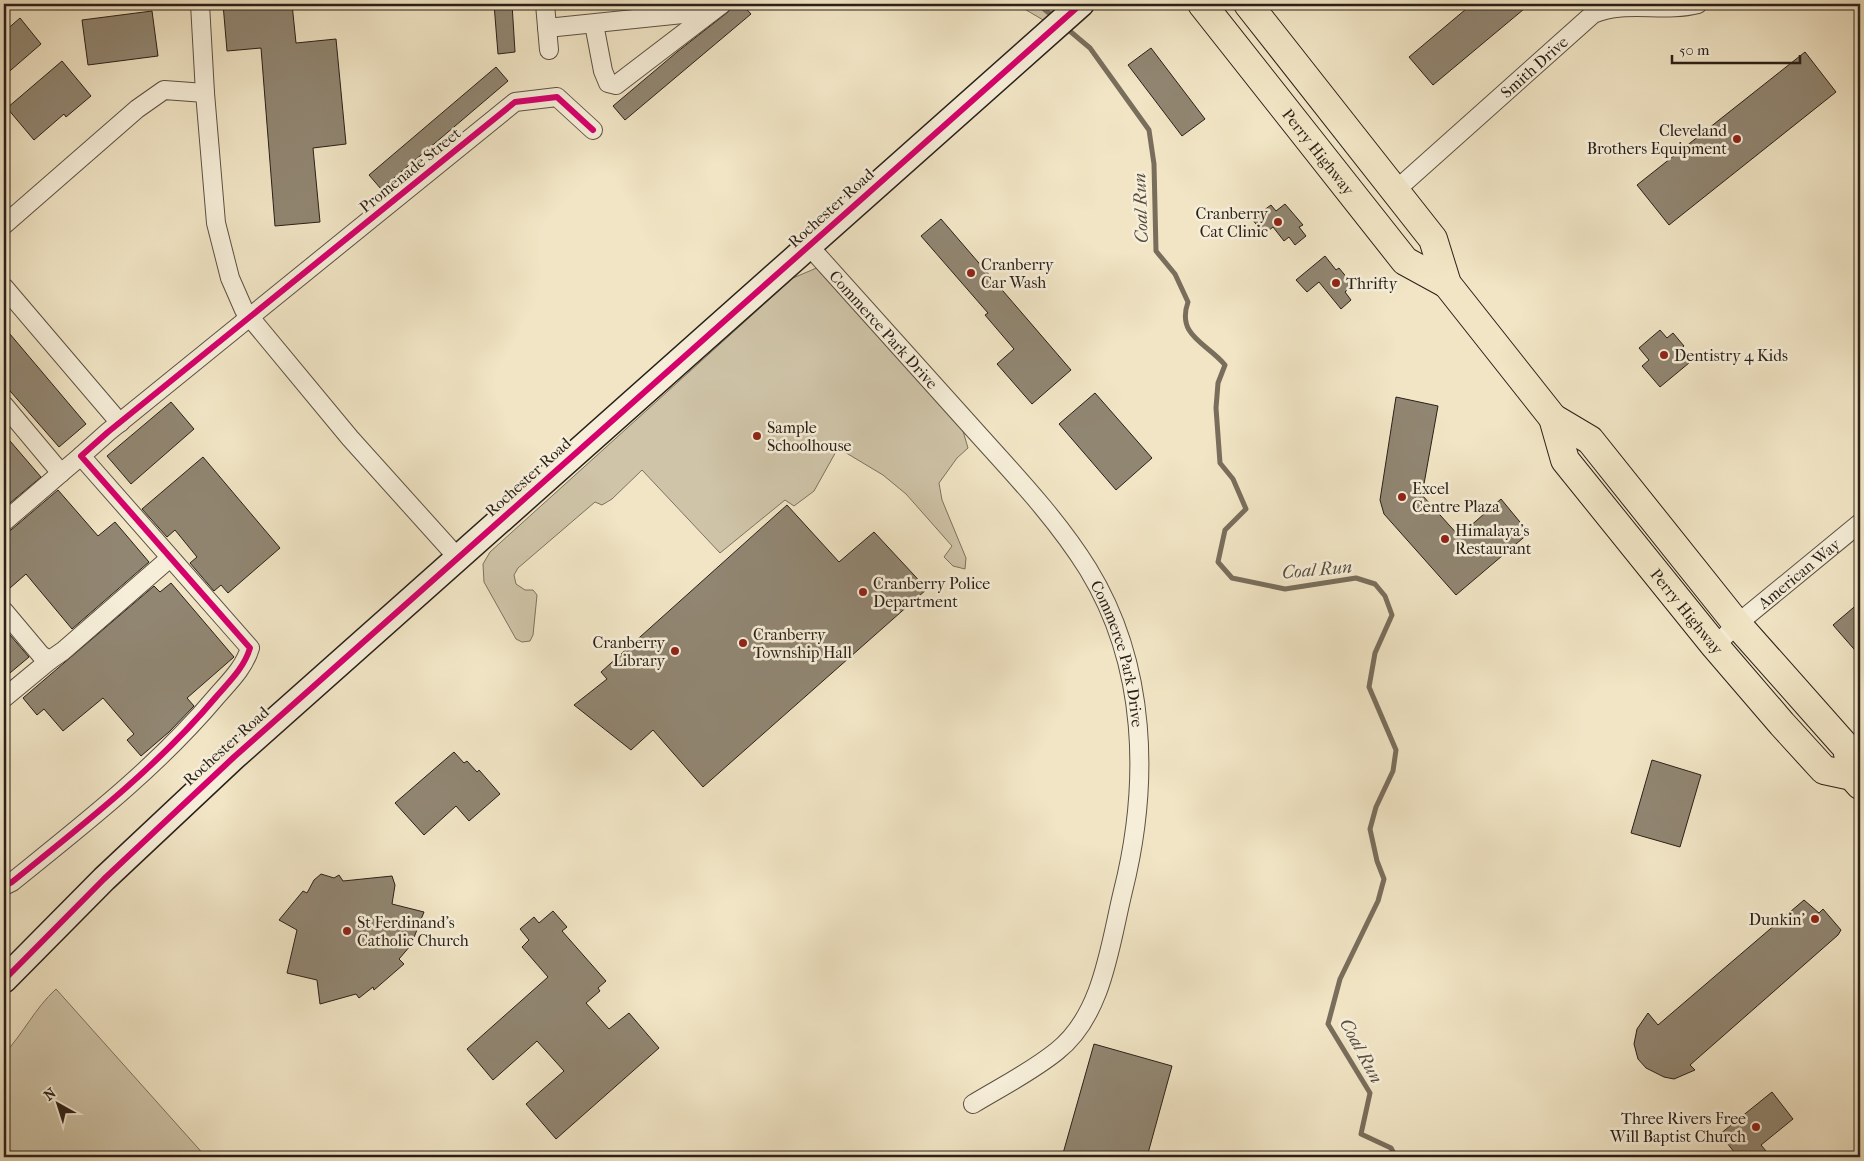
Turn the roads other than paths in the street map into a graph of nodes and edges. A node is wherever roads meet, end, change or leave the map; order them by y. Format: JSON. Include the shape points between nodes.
{"nodes":[{"id":1,"x":200,"y":4,"type":"edge"},
{"id":2,"x":545,"y":4,"type":"edge"},
{"id":3,"x":1202,"y":4,"type":"edge"},
{"id":4,"x":1248,"y":4,"type":"edge"},
{"id":5,"x":1698,"y":4,"type":"edge"},
{"id":6,"x":717,"y":7,"type":"edge"},
{"id":7,"x":1068,"y":15,"type":"edge"},
{"id":8,"x":594,"y":24,"type":"junction"},
{"id":9,"x":547,"y":28,"type":"junction"},
{"id":10,"x":549,"y":50,"type":"dead end"},
{"id":11,"x":205,"y":93,"type":"junction"},
{"id":12,"x":594,"y":130,"type":"dead end"},
{"id":13,"x":1396,"y":190,"type":"junction"},
{"id":14,"x":4,"y":225,"type":"edge"},
{"id":15,"x":809,"y":246,"type":"junction"},
{"id":16,"x":1447,"y":284,"type":"junction"},
{"id":17,"x":4,"y":287,"type":"edge"},
{"id":18,"x":250,"y":318,"type":"junction"},
{"id":19,"x":4,"y":405,"type":"edge"},
{"id":20,"x":1552,"y":418,"type":"junction"},
{"id":21,"x":120,"y":422,"type":"junction"},
{"id":22,"x":81,"y":456,"type":"junction"},
{"id":23,"x":61,"y":473,"type":"junction"},
{"id":24,"x":4,"y":522,"type":"edge"},
{"id":25,"x":1860,"y":523,"type":"edge"},
{"id":26,"x":170,"y":558,"type":"junction"},
{"id":27,"x":458,"y":558,"type":"junction"},
{"id":28,"x":4,"y":611,"type":"edge"},
{"id":29,"x":1737,"y":624,"type":"junction"},
{"id":30,"x":1715,"y":646,"type":"junction"},
{"id":31,"x":50,"y":660,"type":"junction"},
{"id":32,"x":4,"y":698,"type":"edge"},
{"id":33,"x":1856,"y":781,"type":"edge"},
{"id":34,"x":4,"y":886,"type":"edge"},
{"id":35,"x":4,"y":980,"type":"edge"},
{"id":36,"x":973,"y":1104,"type":"dead end"}],
"edges":[{"from":1,"to":11,"type":"street"},
{"from":2,"to":9,"type":"street"},
{"from":3,"to":16,"type":"main road","name":"Perry Highway","via":[[1405,261]]},
{"from":4,"to":13,"type":"main road","name":"Perry Highway"},
{"from":5,"to":13,"type":"street","name":"Smith Drive","via":[[1681,7],[1617,6],[1593,14]]},
{"from":6,"to":8,"type":"street"},
{"from":6,"to":8,"type":"street","via":[[616,85],[608,83],[603,71]]},
{"from":7,"to":15,"type":"street","name":"Rochester Road"},
{"from":8,"to":9,"type":"street"},
{"from":9,"to":10,"type":"street"},
{"from":11,"to":14,"type":"street","via":[[164,90],[137,109]]},
{"from":11,"to":18,"type":"street","via":[[216,223],[230,278]]},
{"from":12,"to":18,"type":"street","name":"Promenade Street","via":[[557,97],[515,102]]},
{"from":13,"to":16,"type":"main road","name":"Perry Highway","via":[[1434,239]]},
{"from":15,"to":27,"type":"street","name":"Rochester Road"},
{"from":15,"to":36,"type":"street","name":"Commerce Park Drive","via":[[1068,539],[1105,600],[1130,670],[1139,731],[1138,812],[1130,862],[1105,967],[1092,1004],[1059,1050]]},
{"from":16,"to":20,"type":"main road","name":"Perry Highway"},
{"from":17,"to":21,"type":"street"},
{"from":18,"to":21,"type":"street","name":"Promenade Street"},
{"from":18,"to":27,"type":"street","via":[[350,438]]},
{"from":19,"to":23,"type":"street"},
{"from":20,"to":29,"type":"main road","name":"Perry Highway","via":[[1590,440]]},
{"from":20,"to":30,"type":"main road","name":"Perry Highway","via":[[1566,460]]},
{"from":21,"to":22,"type":"street","name":"Promenade Street"},
{"from":22,"to":23,"type":"street","name":"Promenade Street"},
{"from":22,"to":26,"type":"street"},
{"from":23,"to":24,"type":"street","name":"Promenade Street"},
{"from":25,"to":29,"type":"street","name":"American Way"},
{"from":26,"to":31,"type":"street"},
{"from":26,"to":34,"type":"street","via":[[250,648],[246,662],[191,726],[131,786]]},
{"from":27,"to":35,"type":"street","name":"Rochester Road","via":[[169,817]]},
{"from":28,"to":31,"type":"street","via":[[41,655]]},
{"from":29,"to":30,"type":"street","name":"American Way"},
{"from":29,"to":33,"type":"main road","name":"Perry Highway","via":[[1847,748]]},
{"from":30,"to":33,"type":"main road","name":"Perry Highway","via":[[1824,770]]},
{"from":31,"to":32,"type":"street"}]}
